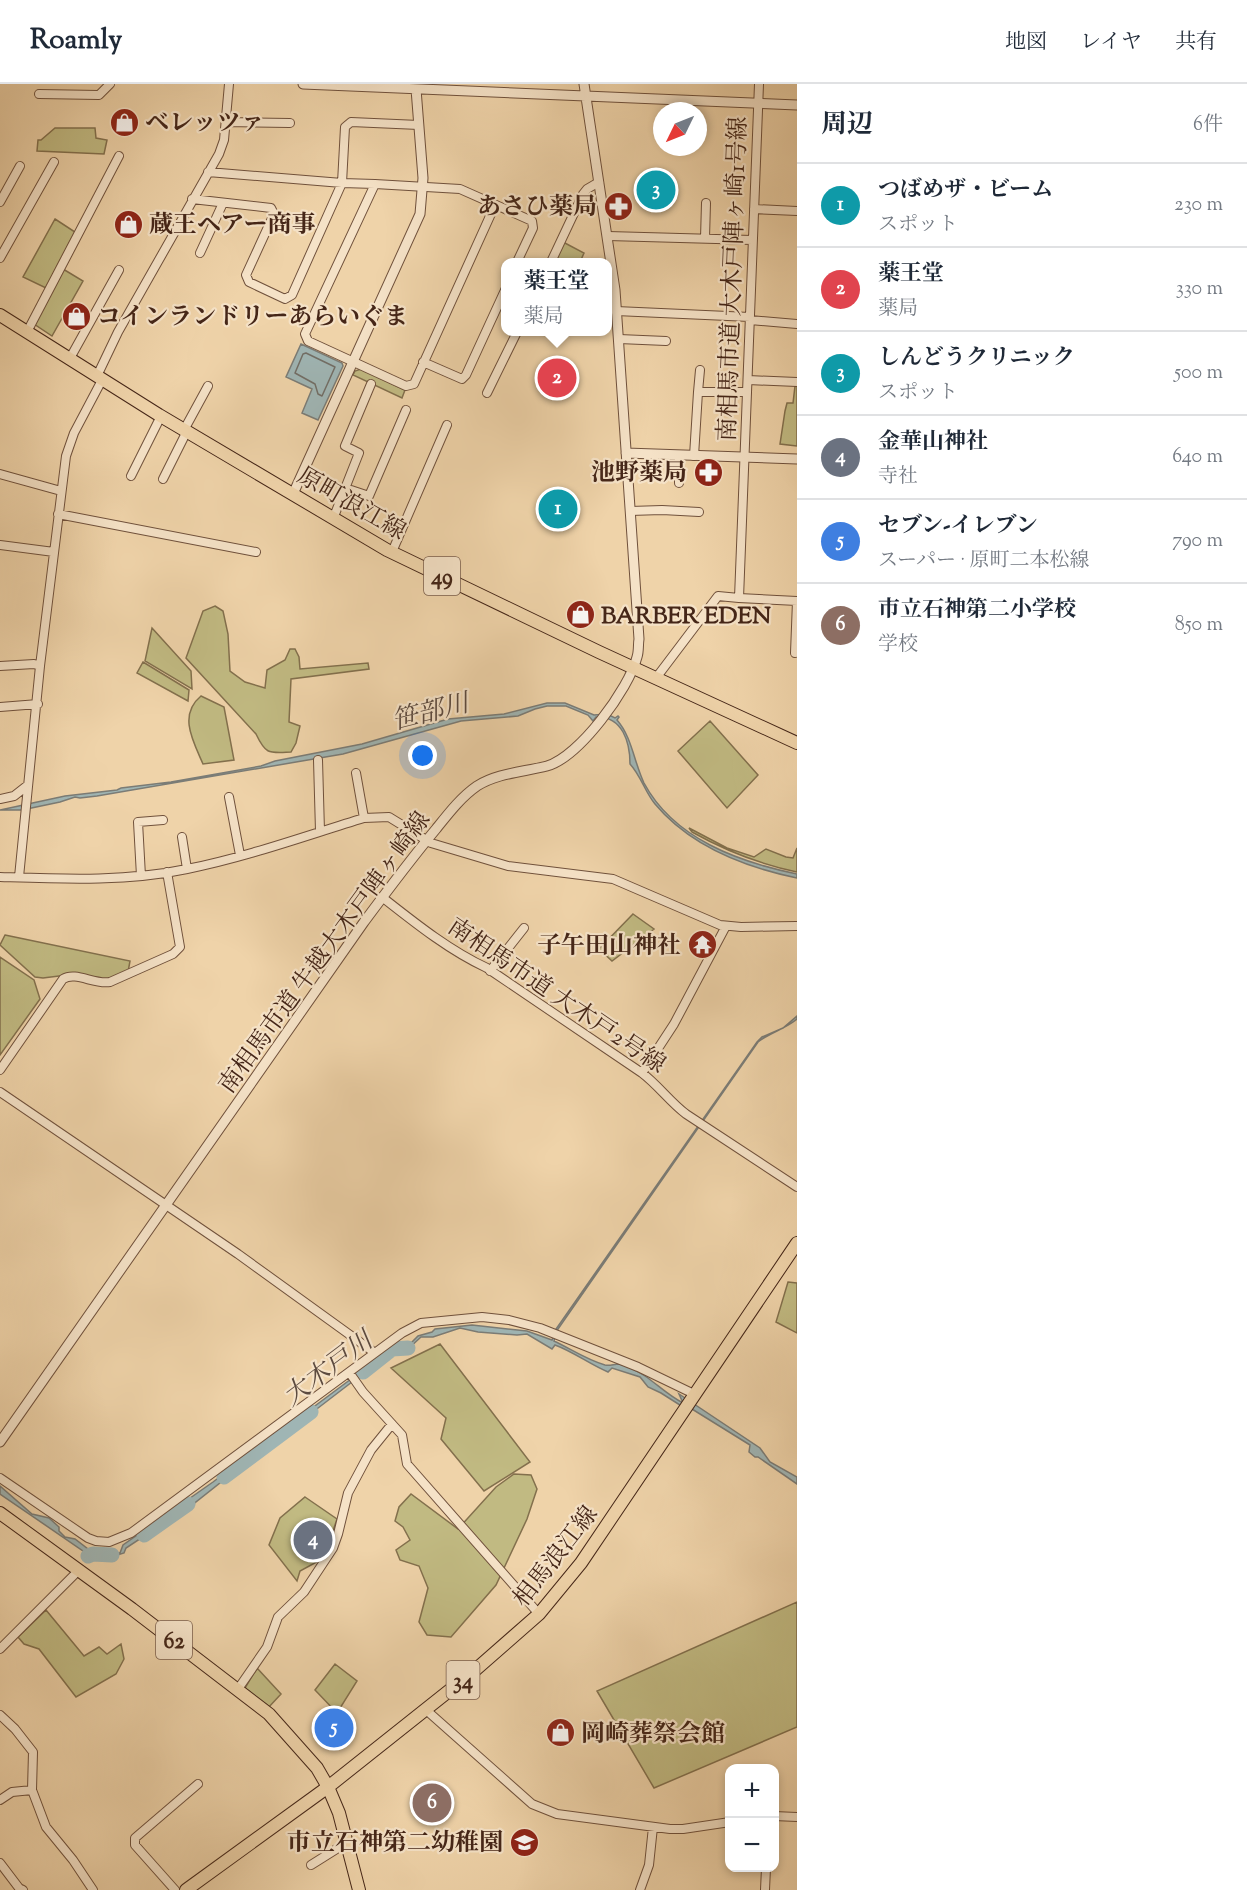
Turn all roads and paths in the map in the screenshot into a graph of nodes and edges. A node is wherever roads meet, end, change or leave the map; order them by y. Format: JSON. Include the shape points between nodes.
{"nodes":[{"id":1,"x":110,"y":84,"type":"edge"},
{"id":2,"x":229,"y":84,"type":"edge"},
{"id":3,"x":303,"y":84,"type":"edge"},
{"id":4,"x":584,"y":84,"type":"edge"},
{"id":5,"x":759,"y":84,"type":"edge"},
{"id":6,"x":416,"y":89,"type":"junction"},
{"id":7,"x":39,"y":94,"type":"dead end"},
{"id":8,"x":586,"y":96,"type":"junction"},
{"id":9,"x":758,"y":103,"type":"junction"},
{"id":10,"x":797,"y":105,"type":"edge"},
{"id":11,"x":226,"y":122,"type":"junction"},
{"id":12,"x":290,"y":123,"type":"dead end"},
{"id":13,"x":419,"y":125,"type":"junction"},
{"id":14,"x":119,"y":156,"type":"dead end"},
{"id":15,"x":54,"y":162,"type":"dead end"},
{"id":16,"x":20,"y":166,"type":"dead end"},
{"id":17,"x":208,"y":172,"type":"junction"},
{"id":18,"x":599,"y":182,"type":"junction"},
{"id":19,"x":342,"y":183,"type":"junction"},
{"id":20,"x":375,"y":184,"type":"junction"},
{"id":21,"x":423,"y":187,"type":"junction"},
{"id":22,"x":192,"y":199,"type":"junction"},
{"id":23,"x":0,"y":202,"type":"edge"},
{"id":24,"x":223,"y":204,"type":"junction"},
{"id":25,"x":706,"y":204,"type":"dead end"},
{"id":26,"x":495,"y":205,"type":"junction"},
{"id":27,"x":754,"y":209,"type":"junction"},
{"id":28,"x":797,"y":211,"type":"edge"},
{"id":29,"x":608,"y":236,"type":"junction"},
{"id":30,"x":705,"y":238,"type":"junction"},
{"id":31,"x":752,"y":240,"type":"junction"},
{"id":32,"x":200,"y":253,"type":"dead end"},
{"id":33,"x":0,"y":258,"type":"edge"},
{"id":34,"x":519,"y":258,"type":"edge"},
{"id":35,"x":553,"y":258,"type":"edge"},
{"id":36,"x":610,"y":258,"type":"edge"},
{"id":37,"x":119,"y":270,"type":"dead end"},
{"id":38,"x":612,"y":274,"type":"edge"},
{"id":39,"x":501,"y":299,"type":"edge"},
{"id":40,"x":616,"y":311,"type":"junction"},
{"id":41,"x":0,"y":315,"type":"edge"},
{"id":42,"x":750,"y":319,"type":"junction"},
{"id":43,"x":797,"y":324,"type":"edge"},
{"id":44,"x":29,"y":327,"type":"junction"},
{"id":45,"x":515,"y":336,"type":"edge"},
{"id":46,"x":619,"y":339,"type":"junction"},
{"id":47,"x":666,"y":341,"type":"dead end"},
{"id":48,"x":72,"y":355,"type":"junction"},
{"id":49,"x":353,"y":362,"type":"junction"},
{"id":50,"x":423,"y":362,"type":"junction"},
{"id":51,"x":700,"y":370,"type":"dead end"},
{"id":52,"x":99,"y":378,"type":"junction"},
{"id":53,"x":748,"y":380,"type":"junction"},
{"id":54,"x":797,"y":382,"type":"edge"},
{"id":55,"x":371,"y":384,"type":"dead end"},
{"id":56,"x":208,"y":386,"type":"dead end"},
{"id":57,"x":699,"y":392,"type":"junction"},
{"id":58,"x":747,"y":392,"type":"junction"},
{"id":59,"x":487,"y":393,"type":"dead end"},
{"id":60,"x":406,"y":410,"type":"dead end"},
{"id":61,"x":161,"y":416,"type":"junction"},
{"id":62,"x":447,"y":425,"type":"dead end"},
{"id":63,"x":185,"y":430,"type":"junction"},
{"id":64,"x":626,"y":453,"type":"junction"},
{"id":65,"x":679,"y":455,"type":"junction"},
{"id":66,"x":694,"y":456,"type":"junction"},
{"id":67,"x":745,"y":457,"type":"junction"},
{"id":68,"x":797,"y":459,"type":"edge"},
{"id":69,"x":0,"y":474,"type":"edge"},
{"id":70,"x":131,"y":476,"type":"dead end"},
{"id":71,"x":163,"y":479,"type":"dead end"},
{"id":72,"x":679,"y":483,"type":"dead end"},
{"id":73,"x":61,"y":491,"type":"junction"},
{"id":74,"x":293,"y":494,"type":"junction"},
{"id":75,"x":630,"y":511,"type":"junction"},
{"id":76,"x":699,"y":512,"type":"dead end"},
{"id":77,"x":58,"y":514,"type":"junction"},
{"id":78,"x":334,"y":520,"type":"junction"},
{"id":79,"x":0,"y":545,"type":"edge"},
{"id":80,"x":54,"y":552,"type":"junction"},
{"id":81,"x":256,"y":552,"type":"dead end"},
{"id":82,"x":392,"y":552,"type":"junction"},
{"id":83,"x":739,"y":598,"type":"junction"},
{"id":84,"x":797,"y":601,"type":"edge"},
{"id":85,"x":795,"y":653,"type":"dead end"},
{"id":86,"x":0,"y":666,"type":"edge"},
{"id":87,"x":40,"y":666,"type":"junction"},
{"id":88,"x":633,"y":668,"type":"junction"},
{"id":89,"x":656,"y":678,"type":"junction"},
{"id":90,"x":38,"y":704,"type":"junction"},
{"id":91,"x":0,"y":707,"type":"edge"},
{"id":92,"x":797,"y":742,"type":"edge"},
{"id":93,"x":318,"y":760,"type":"dead end"},
{"id":94,"x":356,"y":773,"type":"dead end"},
{"id":95,"x":28,"y":788,"type":"junction"},
{"id":96,"x":229,"y":797,"type":"dead end"},
{"id":97,"x":0,"y":799,"type":"edge"},
{"id":98,"x":364,"y":818,"type":"junction"},
{"id":99,"x":163,"y":820,"type":"dead end"},
{"id":100,"x":320,"y":831,"type":"junction"},
{"id":101,"x":182,"y":837,"type":"dead end"},
{"id":102,"x":427,"y":840,"type":"junction"},
{"id":103,"x":240,"y":855,"type":"junction"},
{"id":104,"x":187,"y":869,"type":"junction"},
{"id":105,"x":167,"y":872,"type":"junction"},
{"id":106,"x":141,"y":876,"type":"junction"},
{"id":107,"x":0,"y":878,"type":"edge"},
{"id":108,"x":19,"y":878,"type":"junction"},
{"id":109,"x":382,"y":897,"type":"junction"},
{"id":110,"x":726,"y":926,"type":"junction"},
{"id":111,"x":797,"y":926,"type":"edge"},
{"id":112,"x":524,"y":928,"type":"dead end"},
{"id":113,"x":490,"y":970,"type":"junction"},
{"id":114,"x":0,"y":1070,"type":"edge"},
{"id":115,"x":642,"y":1072,"type":"junction"},
{"id":116,"x":0,"y":1092,"type":"edge"},
{"id":117,"x":797,"y":1187,"type":"edge"},
{"id":118,"x":165,"y":1205,"type":"junction"},
{"id":119,"x":797,"y":1243,"type":"edge"},
{"id":120,"x":375,"y":1353,"type":"junction"},
{"id":121,"x":349,"y":1372,"type":"junction"},
{"id":122,"x":693,"y":1396,"type":"junction"},
{"id":123,"x":392,"y":1424,"type":"junction"},
{"id":124,"x":0,"y":1442,"type":"edge"},
{"id":125,"x":0,"y":1478,"type":"edge"},
{"id":126,"x":0,"y":1513,"type":"edge"},
{"id":127,"x":80,"y":1570,"type":"junction"},
{"id":128,"x":539,"y":1614,"type":"junction"},
{"id":129,"x":0,"y":1649,"type":"edge"},
{"id":130,"x":238,"y":1689,"type":"junction"},
{"id":131,"x":425,"y":1709,"type":"junction"},
{"id":132,"x":0,"y":1715,"type":"edge"},
{"id":133,"x":198,"y":1784,"type":"dead end"},
{"id":134,"x":328,"y":1787,"type":"junction"},
{"id":135,"x":32,"y":1790,"type":"junction"},
{"id":136,"x":0,"y":1800,"type":"edge"},
{"id":137,"x":779,"y":1816,"type":"edge"},
{"id":138,"x":797,"y":1817,"type":"edge"},
{"id":139,"x":725,"y":1823,"type":"edge"},
{"id":140,"x":653,"y":1827,"type":"junction"},
{"id":141,"x":346,"y":1843,"type":"junction"},
{"id":142,"x":0,"y":1863,"type":"edge"},
{"id":143,"x":311,"y":1865,"type":"dead end"},
{"id":144,"x":766,"y":1872,"type":"edge"},
{"id":145,"x":23,"y":1890,"type":"edge"},
{"id":146,"x":93,"y":1890,"type":"edge"},
{"id":147,"x":175,"y":1890,"type":"edge"},
{"id":148,"x":186,"y":1890,"type":"edge"},
{"id":149,"x":359,"y":1890,"type":"edge"},
{"id":150,"x":640,"y":1890,"type":"edge"},
{"id":151,"x":765,"y":1890,"type":"edge"}],
"edges":[{"from":1,"to":7,"type":"street","via":[[99,95]]},
{"from":2,"to":11,"type":"street"},
{"from":3,"to":6,"type":"street"},
{"from":4,"to":8,"type":"street","name":"南相馬市道 牛越大木戸陣ヶ崎線"},
{"from":5,"to":9,"type":"street","name":"南相馬市道 大木戸陣ヶ崎1号線"},
{"from":6,"to":8,"type":"street"},
{"from":6,"to":13,"type":"street"},
{"from":8,"to":9,"type":"street"},
{"from":8,"to":18,"type":"street","name":"南相馬市道 牛越大木戸陣ヶ崎線"},
{"from":9,"to":10,"type":"street"},
{"from":9,"to":27,"type":"street","name":"南相馬市道 大木戸陣ヶ崎1号線"},
{"from":11,"to":12,"type":"street"},
{"from":11,"to":17,"type":"street","via":[[222,146]]},
{"from":13,"to":19,"type":"street","via":[[351,122],[345,127]]},
{"from":13,"to":21,"type":"street"},
{"from":14,"to":44,"type":"street"},
{"from":15,"to":33,"type":"street"},
{"from":16,"to":23,"type":"street"},
{"from":17,"to":19,"type":"street"},
{"from":17,"to":22,"type":"street"},
{"from":18,"to":29,"type":"street","name":"南相馬市道 牛越大木戸陣ヶ崎線"},
{"from":18,"to":35,"type":"street","via":[[583,194]]},
{"from":19,"to":20,"type":"street"},
{"from":19,"to":24,"type":"street","via":[[292,295],[285,299],[249,282],[246,275],[274,214],[271,208]]},
{"from":20,"to":21,"type":"street"},
{"from":20,"to":49,"type":"street","via":[[305,334],[308,341]]},
{"from":21,"to":26,"type":"street","via":[[460,189]]},
{"from":21,"to":49,"type":"street","via":[[416,226]]},
{"from":22,"to":24,"type":"street"},
{"from":22,"to":52,"type":"street","via":[[118,332]]},
{"from":24,"to":32,"type":"street"},
{"from":25,"to":30,"type":"street"},
{"from":26,"to":34,"type":"street","via":[[532,222]]},
{"from":26,"to":50,"type":"street"},
{"from":27,"to":28,"type":"street"},
{"from":27,"to":31,"type":"street","name":"南相馬市道 大木戸陣ヶ崎1号線"},
{"from":29,"to":30,"type":"street"},
{"from":29,"to":36,"type":"street","name":"南相馬市道 牛越大木戸陣ヶ崎線"},
{"from":30,"to":31,"type":"street"},
{"from":31,"to":42,"type":"street","name":"南相馬市道 大木戸陣ヶ崎1号線"},
{"from":37,"to":48,"type":"street"},
{"from":38,"to":40,"type":"street","name":"南相馬市道 牛越大木戸陣ヶ崎線"},
{"from":39,"to":50,"type":"street","via":[[462,379]]},
{"from":40,"to":42,"type":"street"},
{"from":40,"to":46,"type":"street","name":"南相馬市道 牛越大木戸陣ヶ崎線"},
{"from":41,"to":44,"type":"main road","name":"原町浪江線","number":"49"},
{"from":42,"to":43,"type":"street"},
{"from":42,"to":53,"type":"street","name":"南相馬市道 大木戸陣ヶ崎1号線"},
{"from":44,"to":48,"type":"main road","name":"原町浪江線","number":"49"},
{"from":45,"to":59,"type":"street"},
{"from":46,"to":47,"type":"street"},
{"from":46,"to":64,"type":"street","name":"南相馬市道 牛越大木戸陣ヶ崎線"},
{"from":48,"to":52,"type":"main road","name":"原町浪江線","number":"49"},
{"from":49,"to":50,"type":"street","via":[[406,386],[414,384]]},
{"from":49,"to":74,"type":"street"},
{"from":51,"to":57,"type":"street"},
{"from":52,"to":61,"type":"main road","name":"原町浪江線","number":"49"},
{"from":52,"to":73,"type":"street","via":[[69,444]]},
{"from":53,"to":54,"type":"street"},
{"from":53,"to":58,"type":"street","name":"南相馬市道 大木戸陣ヶ崎1号線"},
{"from":55,"to":78,"type":"street","via":[[345,446],[359,453]]},
{"from":56,"to":63,"type":"street"},
{"from":57,"to":58,"type":"street"},
{"from":57,"to":66,"type":"street"},
{"from":58,"to":67,"type":"street","name":"南相馬市道 大木戸陣ヶ崎1号線"},
{"from":60,"to":78,"type":"street","via":[[369,496],[351,490]]},
{"from":61,"to":63,"type":"main road","name":"原町浪江線","number":"49"},
{"from":61,"to":70,"type":"street"},
{"from":62,"to":82,"type":"street"},
{"from":63,"to":71,"type":"street"},
{"from":63,"to":74,"type":"main road","name":"原町浪江線","number":"49"},
{"from":64,"to":65,"type":"street"},
{"from":64,"to":75,"type":"street","name":"南相馬市道 牛越大木戸陣ヶ崎線"},
{"from":65,"to":66,"type":"street"},
{"from":65,"to":72,"type":"street"},
{"from":66,"to":67,"type":"street"},
{"from":67,"to":68,"type":"street"},
{"from":67,"to":83,"type":"street","name":"南相馬市道 大木戸陣ヶ崎1号線"},
{"from":69,"to":73,"type":"street"},
{"from":73,"to":77,"type":"street"},
{"from":74,"to":78,"type":"main road","name":"原町浪江線","number":"49"},
{"from":75,"to":76,"type":"street"},
{"from":75,"to":88,"type":"street","name":"南相馬市道 牛越大木戸陣ヶ崎線","via":[[639,639]]},
{"from":77,"to":80,"type":"street"},
{"from":77,"to":81,"type":"street"},
{"from":78,"to":82,"type":"main road","name":"原町浪江線","number":"49"},
{"from":79,"to":80,"type":"street"},
{"from":80,"to":87,"type":"street"},
{"from":82,"to":88,"type":"main road","name":"原町浪江線","number":"49"},
{"from":83,"to":84,"type":"street"},
{"from":83,"to":89,"type":"street","via":[[718,596]]},
{"from":84,"to":85,"type":"street"},
{"from":86,"to":87,"type":"street"},
{"from":87,"to":90,"type":"street"},
{"from":88,"to":89,"type":"main road","name":"原町浪江線","number":"49"},
{"from":88,"to":102,"type":"street","name":"南相馬市道 牛越大木戸陣ヶ崎線","via":[[577,748],[554,763],[477,786]]},
{"from":89,"to":92,"type":"main road","name":"原町浪江線","number":"49"},
{"from":90,"to":91,"type":"street"},
{"from":90,"to":95,"type":"street"},
{"from":93,"to":100,"type":"street"},
{"from":94,"to":98,"type":"street"},
{"from":95,"to":97,"type":"street"},
{"from":95,"to":108,"type":"street"},
{"from":96,"to":103,"type":"street"},
{"from":98,"to":100,"type":"street"},
{"from":98,"to":102,"type":"street","via":[[389,817]]},
{"from":99,"to":106,"type":"street","via":[[138,822]]},
{"from":100,"to":103,"type":"street"},
{"from":101,"to":104,"type":"street"},
{"from":102,"to":109,"type":"street","name":"南相馬市道 牛越大木戸陣ヶ崎線"},
{"from":102,"to":110,"type":"street","via":[[508,866],[606,877]]},
{"from":103,"to":104,"type":"street"},
{"from":104,"to":105,"type":"street"},
{"from":105,"to":106,"type":"street"},
{"from":105,"to":114,"type":"street","via":[[180,947],[173,954],[103,984],[68,976]]},
{"from":106,"to":108,"type":"street"},
{"from":107,"to":108,"type":"street"},
{"from":109,"to":113,"type":"street","name":"南相馬市道 大木戸2号線","via":[[437,938]]},
{"from":109,"to":118,"type":"street","name":"南相馬市道 牛越大木戸陣ヶ崎線"},
{"from":110,"to":111,"type":"street"},
{"from":110,"to":115,"type":"street","via":[[674,1024]]},
{"from":112,"to":113,"type":"street"},
{"from":113,"to":115,"type":"street","name":"南相馬市道 大木戸2号線"},
{"from":115,"to":117,"type":"street","name":"南相馬市道 大木戸2号線","via":[[680,1110]]},
{"from":116,"to":118,"type":"street"},
{"from":118,"to":120,"type":"street"},
{"from":118,"to":124,"type":"street","name":"南相馬市道 牛越大木戸陣ヶ崎線"},
{"from":119,"to":122,"type":"main road","name":"相馬浪江線","number":"34"},
{"from":120,"to":121,"type":"street"},
{"from":120,"to":122,"type":"street","via":[[421,1323],[500,1318],[540,1328],[638,1367]]},
{"from":121,"to":123,"type":"street"},
{"from":121,"to":125,"type":"street","via":[[118,1539],[100,1542],[88,1538]]},
{"from":122,"to":128,"type":"main road","name":"相馬浪江線","number":"34","via":[[581,1563]]},
{"from":123,"to":128,"type":"street","via":[[404,1438],[407,1464]]},
{"from":123,"to":130,"type":"street","via":[[371,1450],[348,1493],[333,1548],[304,1592],[278,1617],[267,1647]]},
{"from":126,"to":127,"type":"main road","number":"62"},
{"from":127,"to":129,"type":"street"},
{"from":127,"to":130,"type":"main road","number":"62"},
{"from":128,"to":131,"type":"main road","name":"相馬浪江線","number":"34"},
{"from":130,"to":134,"type":"main road","number":"62","via":[[292,1739]]},
{"from":131,"to":134,"type":"main road","name":"相馬浪江線","number":"34"},
{"from":131,"to":140,"type":"street","via":[[532,1804],[557,1814]]},
{"from":132,"to":135,"type":"street","via":[[33,1752]]},
{"from":133,"to":147,"type":"street","via":[[135,1838],[135,1845]]},
{"from":134,"to":141,"type":"main road","number":"62"},
{"from":134,"to":148,"type":"main road","name":"相馬浪江線","number":"34"},
{"from":135,"to":136,"type":"street","via":[[12,1792]]},
{"from":135,"to":146,"type":"street","via":[[45,1827]]},
{"from":137,"to":138,"type":"street"},
{"from":139,"to":140,"type":"street","via":[[683,1829]]},
{"from":140,"to":150,"type":"street","via":[[649,1865]]},
{"from":141,"to":143,"type":"street"},
{"from":141,"to":149,"type":"main road","number":"62"},
{"from":142,"to":145,"type":"street"},
{"from":144,"to":151,"type":"street"}]}
